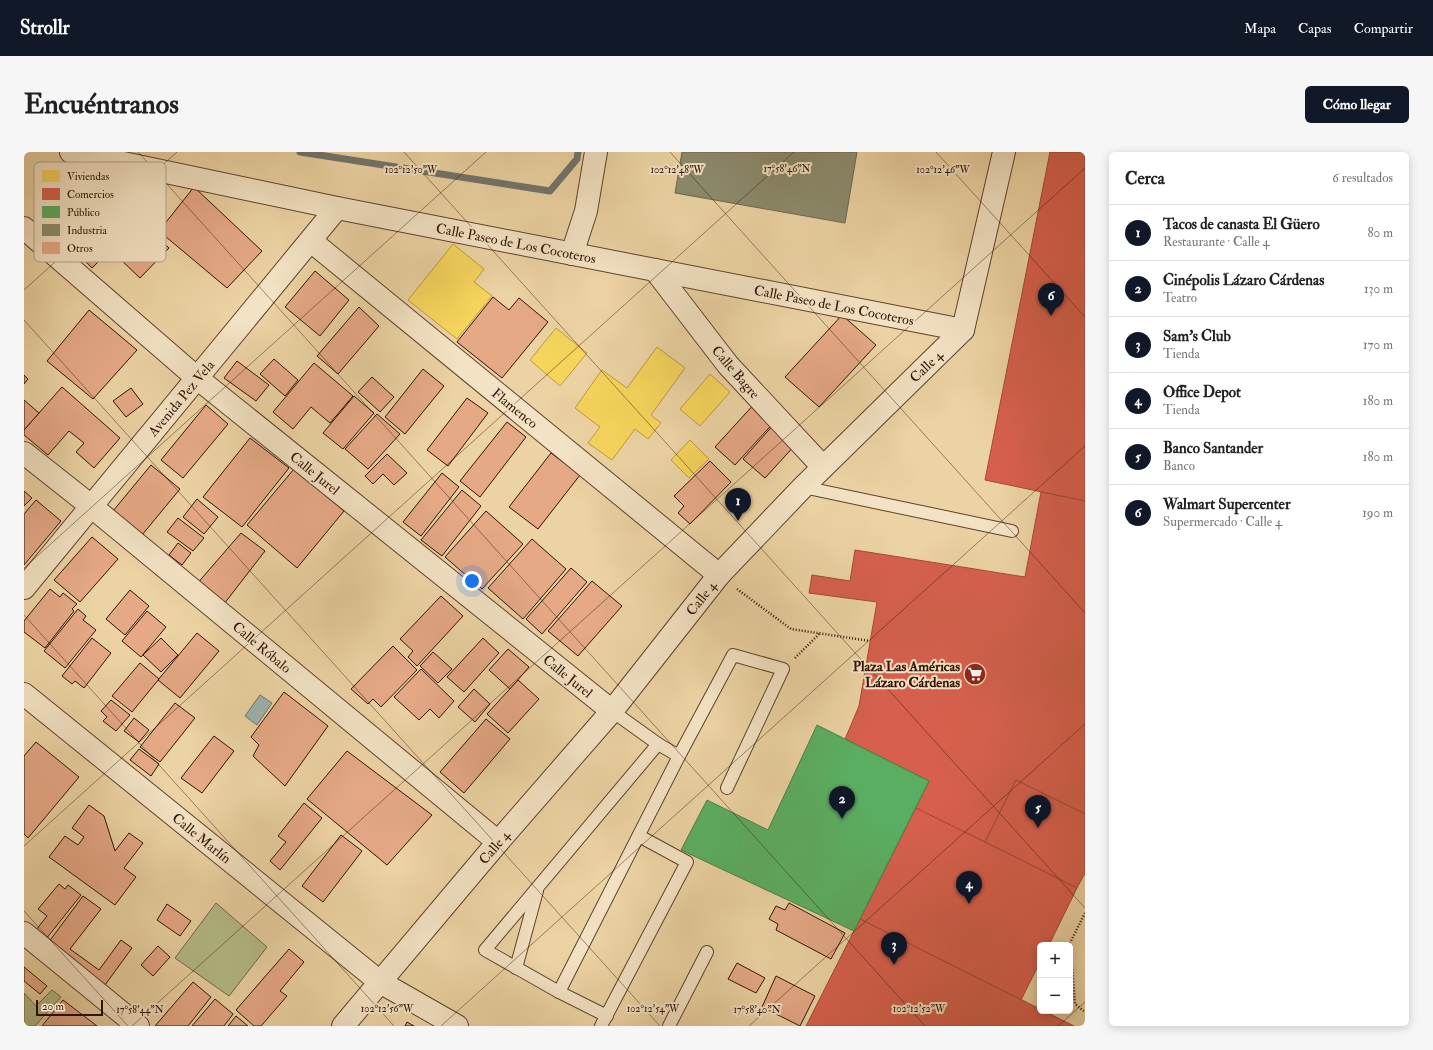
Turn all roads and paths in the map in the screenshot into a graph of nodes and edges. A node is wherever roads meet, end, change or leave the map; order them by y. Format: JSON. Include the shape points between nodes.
{"nodes":[{"id":1,"x":71,"y":152,"type":"edge"},
{"id":2,"x":596,"y":152,"type":"edge"},
{"id":3,"x":1004,"y":152,"type":"edge"},
{"id":4,"x":118,"y":162,"type":"edge"},
{"id":5,"x":166,"y":172,"type":"edge"},
{"id":6,"x":337,"y":208,"type":"junction"},
{"id":7,"x":24,"y":228,"type":"edge"},
{"id":8,"x":34,"y":237,"type":"edge"},
{"id":9,"x":310,"y":241,"type":"junction"},
{"id":10,"x":572,"y":254,"type":"junction"},
{"id":11,"x":63,"y":262,"type":"edge"},
{"id":12,"x":655,"y":270,"type":"junction"},
{"id":13,"x":963,"y":330,"type":"junction"},
{"id":14,"x":197,"y":378,"type":"junction"},
{"id":15,"x":24,"y":453,"type":"edge"},
{"id":16,"x":823,"y":467,"type":"junction"},
{"id":17,"x":803,"y":487,"type":"junction"},
{"id":18,"x":91,"y":506,"type":"junction"},
{"id":19,"x":1012,"y":531,"type":"dead end"},
{"id":20,"x":719,"y":576,"type":"junction"},
{"id":21,"x":24,"y":588,"type":"edge"},
{"id":22,"x":820,"y":633,"type":"junction"},
{"id":23,"x":870,"y":641,"type":"dead end"},
{"id":24,"x":783,"y":669,"type":"junction"},
{"id":25,"x":24,"y":694,"type":"edge"},
{"id":26,"x":612,"y":711,"type":"junction"},
{"id":27,"x":658,"y":744,"type":"junction"},
{"id":28,"x":679,"y":756,"type":"junction"},
{"id":29,"x":727,"y":788,"type":"dead end"},
{"id":30,"x":639,"y":836,"type":"junction"},
{"id":31,"x":498,"y":842,"type":"junction"},
{"id":32,"x":538,"y":888,"type":"junction"},
{"id":33,"x":1085,"y":913,"type":"edge"},
{"id":34,"x":24,"y":933,"type":"edge"},
{"id":35,"x":708,"y":952,"type":"dead end"},
{"id":36,"x":516,"y":968,"type":"junction"},
{"id":37,"x":380,"y":982,"type":"junction"},
{"id":38,"x":559,"y":992,"type":"junction"},
{"id":39,"x":1085,"y":1012,"type":"edge"},
{"id":40,"x":604,"y":1021,"type":"edge"},
{"id":41,"x":138,"y":1026,"type":"edge"},
{"id":42,"x":343,"y":1026,"type":"edge"},
{"id":43,"x":457,"y":1026,"type":"edge"},
{"id":44,"x":669,"y":1026,"type":"edge"}],
"edges":[{"from":1,"to":4,"type":"street","name":"Calle Paseo de Los Cocoteros"},
{"from":2,"to":10,"type":"street","via":[[586,211]]},
{"from":3,"to":13,"type":"street"},
{"from":5,"to":6,"type":"street","name":"Calle Paseo de Los Cocoteros"},
{"from":6,"to":9,"type":"street","name":"Avenida Pez Vela"},
{"from":6,"to":10,"type":"street","name":"Calle Paseo de Los Cocoteros"},
{"from":7,"to":8,"type":"street","name":"Calle Jurel"},
{"from":9,"to":14,"type":"street","name":"Avenida Pez Vela"},
{"from":9,"to":20,"type":"street","name":"Flamenco"},
{"from":10,"to":12,"type":"street","name":"Calle Paseo de Los Cocoteros"},
{"from":11,"to":14,"type":"street","name":"Calle Jurel"},
{"from":12,"to":13,"type":"street","name":"Calle Paseo de Los Cocoteros"},
{"from":12,"to":16,"type":"street","name":"Calle Bagre","via":[[728,365]]},
{"from":13,"to":16,"type":"street","name":"Calle 4"},
{"from":14,"to":18,"type":"street","name":"Avenida Pez Vela"},
{"from":14,"to":26,"type":"street","name":"Calle Jurel"},
{"from":15,"to":18,"type":"street","name":"Calle Róbalo"},
{"from":16,"to":17,"type":"street","name":"Calle 4"},
{"from":17,"to":19,"type":"lane"},
{"from":17,"to":20,"type":"street","name":"Calle 4"},
{"from":18,"to":21,"type":"street","name":"Avenida Pez Vela"},
{"from":18,"to":31,"type":"street","name":"Calle Róbalo"},
{"from":20,"to":22,"type":"path","via":[[791,629]]},
{"from":20,"to":26,"type":"street","name":"Calle 4"},
{"from":22,"to":23,"type":"path"},
{"from":22,"to":24,"type":"path"},
{"from":24,"to":28,"type":"lane","via":[[733,655]]},
{"from":24,"to":29,"type":"lane"},
{"from":25,"to":37,"type":"street","name":"Calle Marlín"},
{"from":26,"to":27,"type":"lane"},
{"from":26,"to":31,"type":"street","name":"Calle 4"},
{"from":27,"to":28,"type":"lane"},
{"from":27,"to":32,"type":"lane"},
{"from":28,"to":30,"type":"lane"},
{"from":30,"to":38,"type":"lane"},
{"from":30,"to":40,"type":"lane","via":[[686,862]]},
{"from":31,"to":37,"type":"street","name":"Calle 4"},
{"from":32,"to":36,"type":"lane"},
{"from":32,"to":36,"type":"lane","via":[[485,950]]},
{"from":33,"to":39,"type":"path","via":[[1070,943],[1075,1004]]},
{"from":34,"to":41,"type":"street"},
{"from":35,"to":44,"type":"lane"},
{"from":36,"to":38,"type":"lane"},
{"from":37,"to":42,"type":"street","name":"Calle 4"},
{"from":37,"to":43,"type":"street","name":"Calle Marlín"},
{"from":38,"to":40,"type":"lane"}]}
